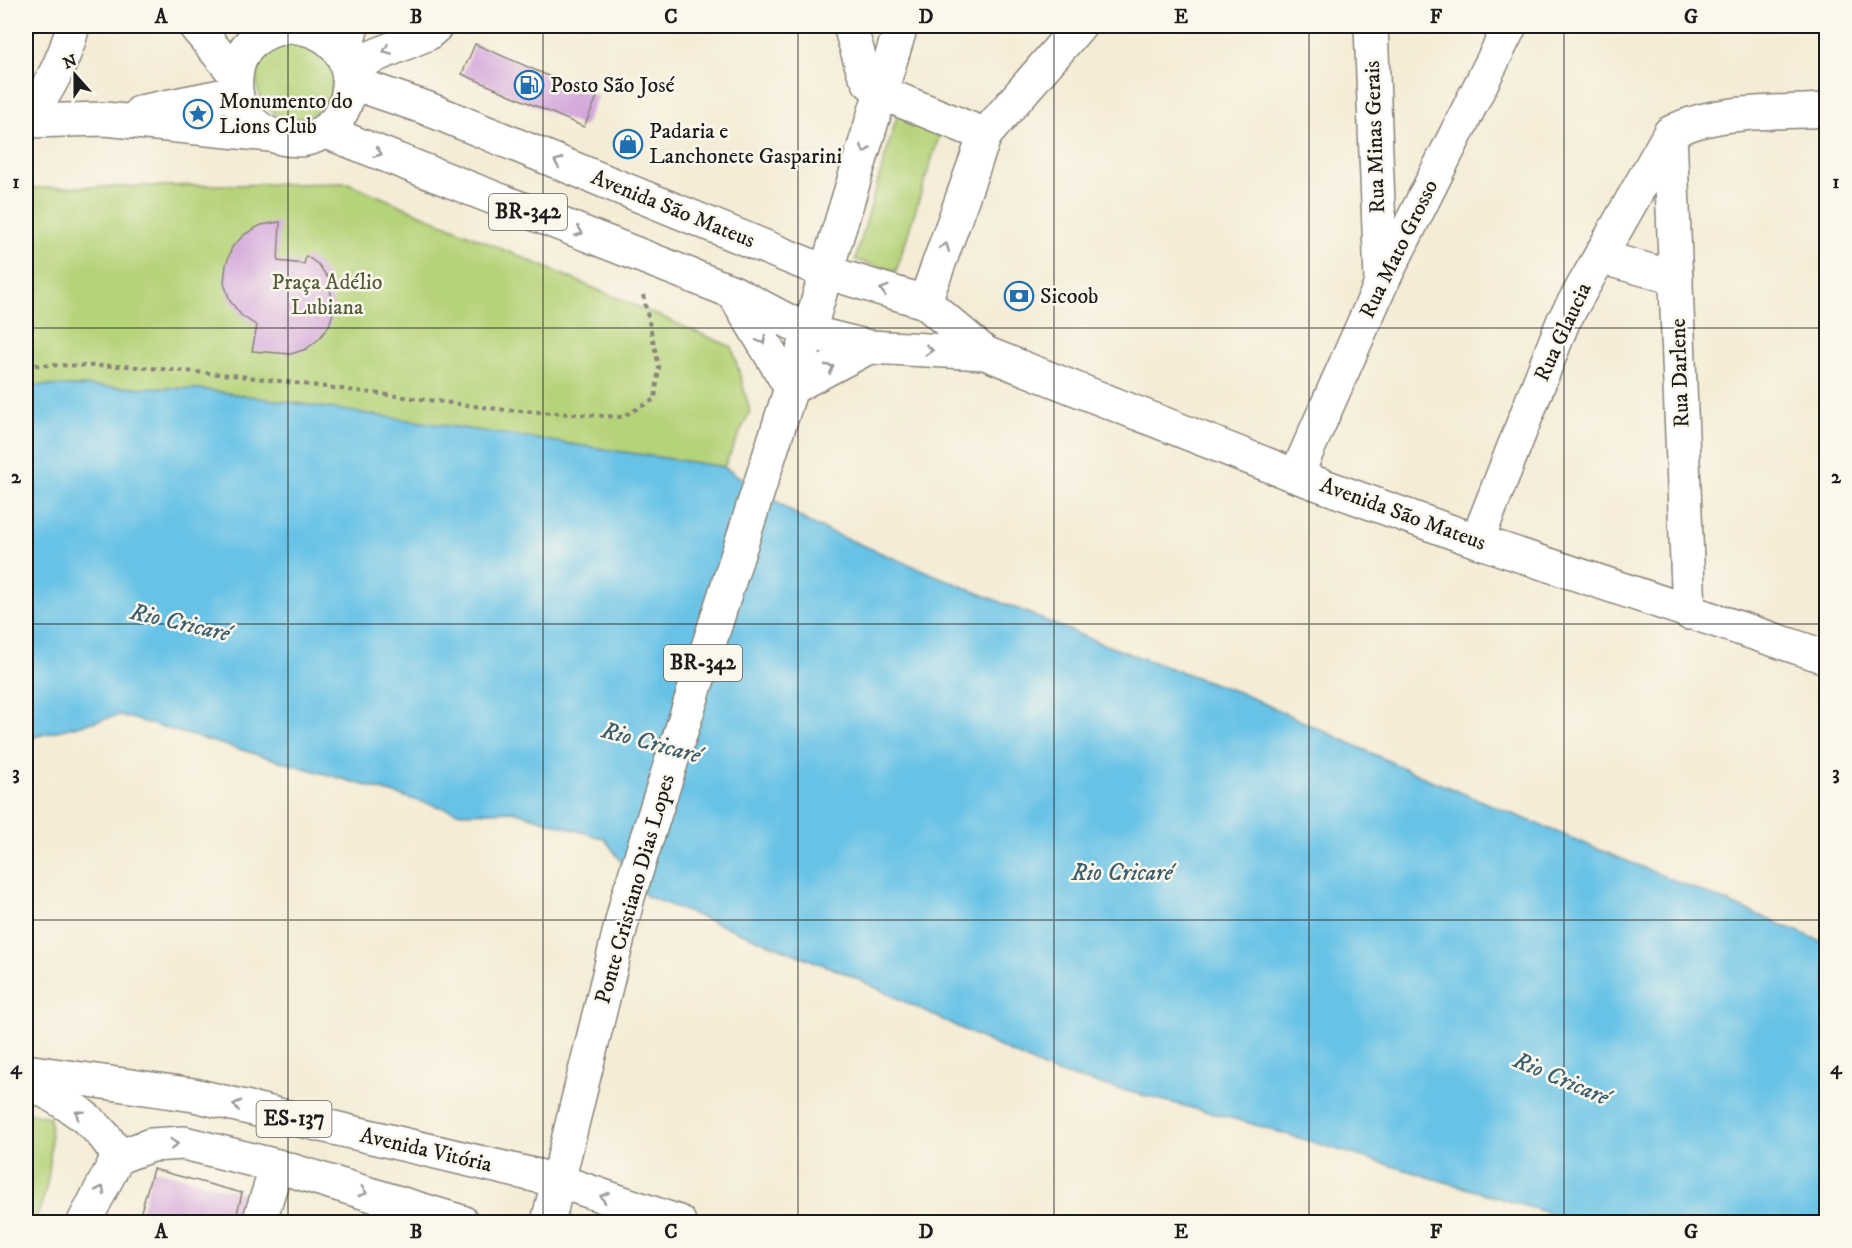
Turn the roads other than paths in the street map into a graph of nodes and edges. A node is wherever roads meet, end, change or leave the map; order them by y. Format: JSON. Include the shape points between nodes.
{"nodes":[{"id":1,"x":73,"y":26,"type":"edge"},
{"id":2,"x":195,"y":26,"type":"edge"},
{"id":3,"x":302,"y":26,"type":"edge"},
{"id":4,"x":850,"y":26,"type":"edge"},
{"id":5,"x":901,"y":26,"type":"edge"},
{"id":6,"x":1079,"y":26,"type":"edge"},
{"id":7,"x":1371,"y":26,"type":"edge"},
{"id":8,"x":1510,"y":26,"type":"edge"},
{"id":9,"x":431,"y":30,"type":"edge"},
{"id":10,"x":349,"y":58,"type":"edge"},
{"id":11,"x":236,"y":84,"type":"junction"},
{"id":12,"x":882,"y":93,"type":"junction"},
{"id":13,"x":1827,"y":110,"type":"edge"},
{"id":14,"x":105,"y":120,"type":"junction"},
{"id":15,"x":26,"y":121,"type":"edge"},
{"id":16,"x":324,"y":131,"type":"junction"},
{"id":17,"x":1671,"y":133,"type":"junction"},
{"id":18,"x":270,"y":135,"type":"junction"},
{"id":19,"x":985,"y":135,"type":"junction"},
{"id":20,"x":1600,"y":257,"type":"junction"},
{"id":21,"x":826,"y":272,"type":"junction"},
{"id":22,"x":1676,"y":278,"type":"junction"},
{"id":23,"x":1381,"y":284,"type":"junction"},
{"id":24,"x":733,"y":292,"type":"junction"},
{"id":25,"x":925,"y":302,"type":"junction"},
{"id":26,"x":810,"y":332,"type":"junction"},
{"id":27,"x":869,"y":347,"type":"junction"},
{"id":28,"x":985,"y":353,"type":"junction"},
{"id":29,"x":791,"y":388,"type":"junction"},
{"id":30,"x":1296,"y":476,"type":"junction"},
{"id":31,"x":1477,"y":541,"type":"junction"},
{"id":32,"x":1689,"y":613,"type":"junction"},
{"id":33,"x":1827,"y":657,"type":"edge"},
{"id":34,"x":26,"y":1071,"type":"edge"},
{"id":35,"x":26,"y":1080,"type":"edge"},
{"id":36,"x":118,"y":1157,"type":"junction"},
{"id":37,"x":277,"y":1166,"type":"junction"},
{"id":38,"x":560,"y":1181,"type":"junction"},
{"id":39,"x":84,"y":1222,"type":"edge"},
{"id":40,"x":259,"y":1222,"type":"edge"},
{"id":41,"x":462,"y":1222,"type":"edge"},
{"id":42,"x":548,"y":1222,"type":"edge"},
{"id":43,"x":680,"y":1222,"type":"edge"}],
"edges":[{"from":1,"to":15,"type":"street","via":[[52,85]]},
{"from":2,"to":11,"type":"street"},
{"from":3,"to":10,"type":"street","number":"BR-342","via":[[325,35]]},
{"from":3,"to":11,"type":"street","number":"BR-342","via":[[269,31],[253,41],[241,56]]},
{"from":4,"to":12,"type":"street","via":[[866,76]]},
{"from":5,"to":12,"type":"street"},
{"from":6,"to":19,"type":"street"},
{"from":7,"to":23,"type":"street","name":"Rua Minas Gerais"},
{"from":8,"to":23,"type":"street","name":"Rua Mato Grosso"},
{"from":9,"to":10,"type":"street","one_way":true},
{"from":10,"to":16,"type":"street","via":[[347,101],[338,118]]},
{"from":21,"to":10,"type":"street","name":"Avenida São Mateus","number":"BR-342","one_way":true,"via":[[426,108]]},
{"from":11,"to":14,"type":"street"},
{"from":11,"to":18,"type":"street","via":[[242,111],[254,126]]},
{"from":12,"to":19,"type":"street"},
{"from":12,"to":21,"type":"street","one_way":true},
{"from":13,"to":17,"type":"street","via":[[1716,118]]},
{"from":14,"to":15,"type":"street"},
{"from":14,"to":18,"type":"street"},
{"from":16,"to":18,"type":"street","via":[[288,140]]},
{"from":16,"to":24,"type":"street","number":"BR-342","one_way":true},
{"from":17,"to":20,"type":"street","name":"Rua Glaucia"},
{"from":17,"to":22,"type":"street","name":"Rua Darlene"},
{"from":25,"to":19,"type":"street","one_way":true},
{"from":20,"to":22,"type":"street"},
{"from":20,"to":31,"type":"street","name":"Rua Glaucia","via":[[1563,322]]},
{"from":25,"to":21,"type":"street","name":"Avenida São Mateus","one_way":true},
{"from":21,"to":26,"type":"street","number":"BR-342"},
{"from":22,"to":32,"type":"street","name":"Rua Darlene"},
{"from":23,"to":30,"type":"street","name":"Rua Mato Grosso"},
{"from":24,"to":26,"type":"street","name":"Avenida São Mateus"},
{"from":24,"to":29,"type":"street","one_way":true},
{"from":25,"to":28,"type":"street","name":"Avenida São Mateus"},
{"from":26,"to":27,"type":"street","name":"Avenida São Mateus"},
{"from":26,"to":29,"type":"street","number":"BR-342"},
{"from":27,"to":28,"type":"street","name":"Avenida São Mateus","one_way":true},
{"from":29,"to":27,"type":"street","one_way":true},
{"from":28,"to":30,"type":"street","name":"Avenida São Mateus"},
{"from":29,"to":38,"type":"street","name":"Ponte Cristiano Dias Lopes","number":"BR-342","via":[[628,897]]},
{"from":30,"to":31,"type":"street","name":"Avenida São Mateus"},
{"from":31,"to":32,"type":"street","name":"Avenida São Mateus"},
{"from":32,"to":33,"type":"street","name":"Avenida São Mateus"},
{"from":38,"to":34,"type":"street","name":"Avenida Vitória","number":"ES-137","one_way":true,"via":[[194,1095]]},
{"from":36,"to":35,"type":"street","one_way":true,"via":[[94,1126],[63,1101]]},
{"from":36,"to":37,"type":"street","number":"ES-137","one_way":true,"via":[[151,1145],[184,1143]]},
{"from":39,"to":36,"type":"street","one_way":true},
{"from":37,"to":40,"type":"street"},
{"from":37,"to":41,"type":"street","number":"ES-137","one_way":true},
{"from":38,"to":42,"type":"street","name":"Ponte Cristiano Dias Lopes"},
{"from":43,"to":38,"type":"street","name":"Avenida Vitória","one_way":true}]}
